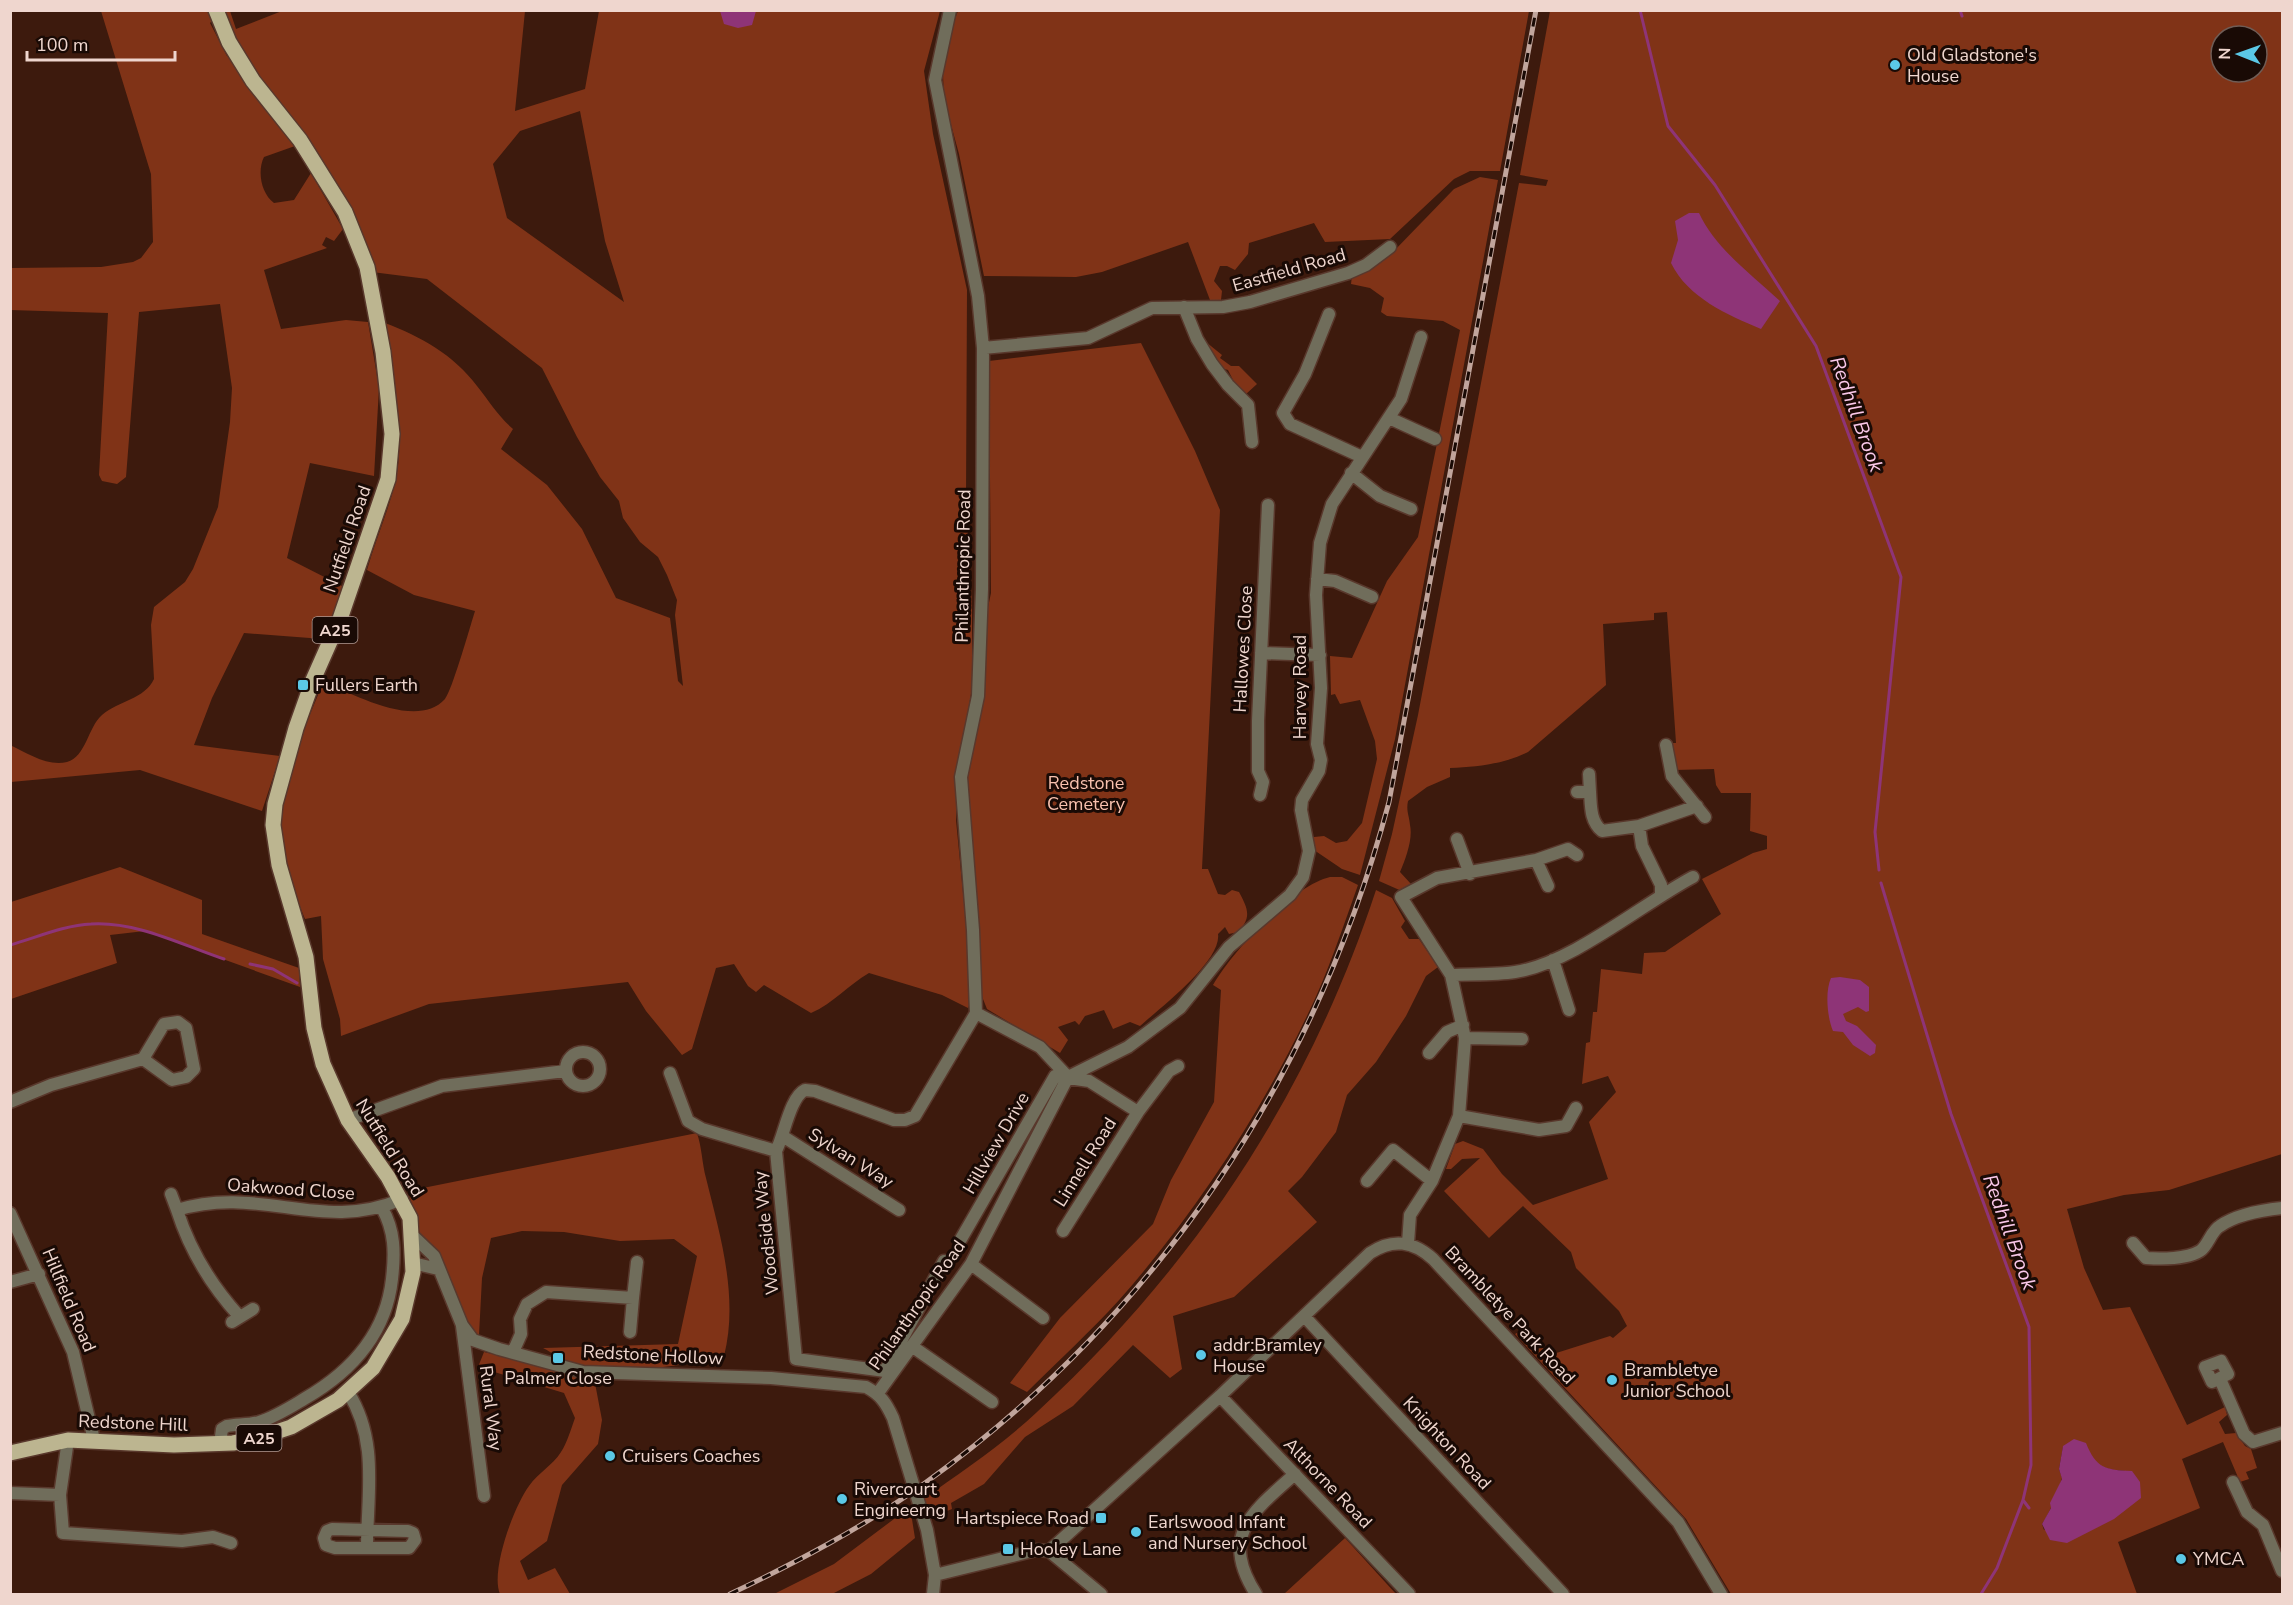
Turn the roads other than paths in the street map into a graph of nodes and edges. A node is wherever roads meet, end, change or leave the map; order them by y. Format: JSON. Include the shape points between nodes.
{"nodes":[{"id":1,"x":216,"y":10,"type":"edge"},
{"id":2,"x":950,"y":10,"type":"edge"},
{"id":3,"x":1390,"y":247,"type":"dead end"},
{"id":4,"x":1184,"y":307,"type":"junction"},
{"id":5,"x":1329,"y":315,"type":"dead end"},
{"id":6,"x":1421,"y":337,"type":"dead end"},
{"id":7,"x":983,"y":348,"type":"junction"},
{"id":8,"x":1389,"y":418,"type":"junction"},
{"id":9,"x":1435,"y":439,"type":"dead end"},
{"id":10,"x":1252,"y":442,"type":"dead end"},
{"id":11,"x":1362,"y":457,"type":"junction"},
{"id":12,"x":1351,"y":473,"type":"junction"},
{"id":13,"x":1268,"y":504,"type":"dead end"},
{"id":14,"x":1411,"y":510,"type":"dead end"},
{"id":15,"x":1317,"y":579,"type":"junction"},
{"id":16,"x":1372,"y":597,"type":"dead end"},
{"id":17,"x":1262,"y":653,"type":"junction"},
{"id":18,"x":1320,"y":655,"type":"junction"},
{"id":19,"x":1666,"y":745,"type":"dead end"},
{"id":20,"x":1589,"y":774,"type":"dead end"},
{"id":21,"x":1260,"y":795,"type":"dead end"},
{"id":22,"x":1697,"y":806,"type":"junction"},
{"id":23,"x":1705,"y":817,"type":"dead end"},
{"id":24,"x":1640,"y":826,"type":"junction"},
{"id":25,"x":1457,"y":839,"type":"dead end"},
{"id":26,"x":1577,"y":855,"type":"dead end"},
{"id":27,"x":1536,"y":860,"type":"junction"},
{"id":28,"x":1470,"y":873,"type":"junction"},
{"id":29,"x":1693,"y":877,"type":"dead end"},
{"id":30,"x":1548,"y":886,"type":"dead end"},
{"id":31,"x":1661,"y":895,"type":"junction"},
{"id":32,"x":1553,"y":960,"type":"junction"},
{"id":33,"x":1451,"y":975,"type":"junction"},
{"id":34,"x":1569,"y":1010,"type":"dead end"},
{"id":35,"x":976,"y":1013,"type":"junction"},
{"id":36,"x":1462,"y":1025,"type":"junction"},
{"id":37,"x":1465,"y":1038,"type":"junction"},
{"id":38,"x":1522,"y":1039,"type":"dead end"},
{"id":39,"x":1429,"y":1053,"type":"dead end"},
{"id":40,"x":142,"y":1059,"type":"junction"},
{"id":41,"x":1178,"y":1066,"type":"dead end"},
{"id":42,"x":565,"y":1071,"type":"dead end"},
{"id":43,"x":670,"y":1073,"type":"dead end"},
{"id":44,"x":1068,"y":1077,"type":"junction"},
{"id":45,"x":10,"y":1102,"type":"edge"},
{"id":46,"x":1576,"y":1108,"type":"dead end"},
{"id":47,"x":1138,"y":1112,"type":"junction"},
{"id":48,"x":1459,"y":1116,"type":"junction"},
{"id":49,"x":348,"y":1120,"type":"junction"},
{"id":50,"x":784,"y":1137,"type":"junction"},
{"id":51,"x":776,"y":1151,"type":"junction"},
{"id":52,"x":1367,"y":1181,"type":"dead end"},
{"id":53,"x":1431,"y":1181,"type":"junction"},
{"id":54,"x":171,"y":1194,"type":"dead end"},
{"id":55,"x":402,"y":1199,"type":"junction"},
{"id":56,"x":382,"y":1208,"type":"junction"},
{"id":57,"x":2283,"y":1208,"type":"edge"},
{"id":58,"x":177,"y":1210,"type":"junction"},
{"id":59,"x":899,"y":1210,"type":"dead end"},
{"id":60,"x":10,"y":1213,"type":"edge"},
{"id":61,"x":1063,"y":1231,"type":"dead end"},
{"id":62,"x":413,"y":1236,"type":"junction"},
{"id":63,"x":961,"y":1239,"type":"dead end"},
{"id":64,"x":1408,"y":1243,"type":"junction"},
{"id":65,"x":2133,"y":1243,"type":"dead end"},
{"id":66,"x":944,"y":1260,"type":"dead end"},
{"id":67,"x":637,"y":1262,"type":"dead end"},
{"id":68,"x":414,"y":1263,"type":"junction"},
{"id":69,"x":971,"y":1264,"type":"junction"},
{"id":70,"x":438,"y":1269,"type":"junction"},
{"id":71,"x":39,"y":1274,"type":"junction"},
{"id":72,"x":10,"y":1282,"type":"edge"},
{"id":73,"x":633,"y":1298,"type":"junction"},
{"id":74,"x":253,"y":1309,"type":"dead end"},
{"id":75,"x":1304,"y":1316,"type":"junction"},
{"id":76,"x":1043,"y":1318,"type":"dead end"},
{"id":77,"x":462,"y":1324,"type":"junction"},
{"id":78,"x":630,"y":1332,"type":"dead end"},
{"id":79,"x":913,"y":1347,"type":"junction"},
{"id":80,"x":513,"y":1352,"type":"junction"},
{"id":81,"x":888,"y":1372,"type":"junction"},
{"id":82,"x":2220,"y":1379,"type":"dead end"},
{"id":83,"x":348,"y":1392,"type":"junction"},
{"id":84,"x":878,"y":1393,"type":"junction"},
{"id":85,"x":1220,"y":1396,"type":"junction"},
{"id":86,"x":992,"y":1402,"type":"dead end"},
{"id":87,"x":2283,"y":1432,"type":"edge"},
{"id":88,"x":68,"y":1440,"type":"junction"},
{"id":89,"x":94,"y":1440,"type":"junction"},
{"id":90,"x":220,"y":1444,"type":"junction"},
{"id":91,"x":10,"y":1453,"type":"edge"},
{"id":92,"x":1295,"y":1474,"type":"junction"},
{"id":93,"x":2233,"y":1482,"type":"dead end"},
{"id":94,"x":10,"y":1493,"type":"edge"},
{"id":95,"x":60,"y":1495,"type":"junction"},
{"id":96,"x":484,"y":1496,"type":"dead end"},
{"id":97,"x":367,"y":1530,"type":"junction"},
{"id":98,"x":231,"y":1543,"type":"dead end"},
{"id":99,"x":367,"y":1548,"type":"junction"},
{"id":100,"x":1049,"y":1551,"type":"junction"},
{"id":101,"x":2283,"y":1571,"type":"edge"},
{"id":102,"x":935,"y":1575,"type":"junction"},
{"id":103,"x":933,"y":1594,"type":"edge"},
{"id":104,"x":1101,"y":1594,"type":"edge"},
{"id":105,"x":1256,"y":1594,"type":"edge"},
{"id":106,"x":1409,"y":1594,"type":"edge"},
{"id":107,"x":1563,"y":1594,"type":"edge"},
{"id":108,"x":1721,"y":1594,"type":"edge"}],
"edges":[{"from":1,"to":49,"type":"main road","name":"Nutfield Road","number":"A25","via":[[248,73],[300,140],[345,212],[367,267],[384,352],[392,435],[388,479],[350,592],[296,728],[273,825],[279,865],[306,957],[317,1044]]},
{"from":2,"to":7,"type":"street","name":"Philanthropic Road","via":[[935,80],[978,296]]},
{"from":3,"to":4,"type":"street","name":"Eastfield Road","via":[[1366,265],[1296,289],[1236,305]]},
{"from":4,"to":7,"type":"street","name":"Eastfield Road","via":[[1152,308],[1088,338]]},
{"from":4,"to":10,"type":"street","via":[[1212,364],[1248,405]]},
{"from":5,"to":11,"type":"street","via":[[1305,374],[1283,413],[1284,419]]},
{"from":6,"to":8,"type":"street","name":"Harvey Road","via":[[1401,399]]},
{"from":7,"to":35,"type":"street","name":"Philanthropic Road","via":[[978,696],[962,777]]},
{"from":8,"to":9,"type":"street"},
{"from":8,"to":11,"type":"street","name":"Harvey Road"},
{"from":11,"to":12,"type":"street","name":"Harvey Road"},
{"from":12,"to":14,"type":"street","via":[[1380,496]]},
{"from":12,"to":15,"type":"street","name":"Harvey Road","via":[[1332,504],[1320,543]]},
{"from":13,"to":17,"type":"street","name":"Hallowes Close"},
{"from":15,"to":16,"type":"street","via":[[1335,581]]},
{"from":15,"to":18,"type":"street","name":"Harvey Road"},
{"from":17,"to":18,"type":"street"},
{"from":17,"to":21,"type":"street","name":"Hallowes Close","via":[[1258,721],[1258,771],[1263,782]]},
{"from":18,"to":44,"type":"street","name":"Harvey Road","via":[[1317,729],[1321,760],[1319,771],[1304,792],[1301,810],[1310,851],[1303,878],[1290,895],[1228,947],[1180,1008],[1128,1047]]},
{"from":19,"to":22,"type":"street","via":[[1672,776]]},
{"from":20,"to":24,"type":"street","via":[[1584,792],[1596,826],[1602,831]]},
{"from":22,"to":23,"type":"street"},
{"from":22,"to":24,"type":"street"},
{"from":24,"to":31,"type":"street","via":[[1642,846],[1661,885]]},
{"from":25,"to":28,"type":"street"},
{"from":26,"to":27,"type":"street","via":[[1568,849]]},
{"from":27,"to":28,"type":"street"},
{"from":27,"to":30,"type":"street"},
{"from":28,"to":33,"type":"street","via":[[1437,878],[1401,897]]},
{"from":29,"to":31,"type":"street"},
{"from":31,"to":32,"type":"street"},
{"from":32,"to":33,"type":"street","via":[[1517,972]]},
{"from":32,"to":34,"type":"street"},
{"from":33,"to":36,"type":"street"},
{"from":35,"to":44,"type":"street","via":[[1040,1047]]},
{"from":35,"to":50,"type":"street","name":"Sylvan Way","via":[[915,1116],[894,1120],[805,1090],[794,1101]]},
{"from":36,"to":37,"type":"street"},
{"from":36,"to":39,"type":"street","via":[[1448,1032]]},
{"from":37,"to":38,"type":"street"},
{"from":37,"to":48,"type":"street"},
{"from":40,"to":40,"type":"street","via":[[164,1024],[178,1022],[186,1028],[194,1069],[186,1077],[172,1080]]},
{"from":40,"to":45,"type":"street","via":[[51,1085]]},
{"from":41,"to":47,"type":"street","name":"Linnell Road","via":[[1169,1071]]},
{"from":42,"to":49,"type":"street","via":[[442,1086]]},
{"from":43,"to":51,"type":"street","name":"Woodside Way","via":[[688,1121],[702,1129]]},
{"from":44,"to":47,"type":"street","name":"Linnell Road","via":[[1089,1081]]},
{"from":44,"to":63,"type":"street","name":"Hillview Drive","via":[[1055,1076]]},
{"from":44,"to":69,"type":"street","name":"Philanthropic Road"},
{"from":46,"to":48,"type":"street","via":[[1566,1126],[1539,1130]]},
{"from":47,"to":61,"type":"street","name":"Linnell Road"},
{"from":48,"to":53,"type":"street"},
{"from":49,"to":55,"type":"main road","name":"Nutfield Road","number":"A25"},
{"from":50,"to":51,"type":"street","name":"Sylvan Way"},
{"from":50,"to":59,"type":"street","name":"Sylvan Way"},
{"from":51,"to":81,"type":"street","name":"Woodside Way","via":[[796,1359]]},
{"from":52,"to":53,"type":"street","via":[[1393,1150]]},
{"from":53,"to":64,"type":"street","via":[[1410,1215]]},
{"from":54,"to":58,"type":"street"},
{"from":55,"to":56,"type":"street","name":"Oakwood Close"},
{"from":55,"to":62,"type":"main road","name":"Nutfield Road","number":"A25"},
{"from":56,"to":58,"type":"street","name":"Oakwood Close","via":[[333,1214],[240,1201],[196,1204]]},
{"from":56,"to":90,"type":"street","via":[[394,1242],[394,1266],[386,1311],[369,1343],[337,1378],[270,1417],[222,1429]]},
{"from":57,"to":65,"type":"street","via":[[2220,1226],[2202,1251],[2183,1256],[2145,1258]]},
{"from":58,"to":74,"type":"street","via":[[205,1274],[235,1319]]},
{"from":60,"to":71,"type":"street","name":"Hillfield Road"},
{"from":62,"to":68,"type":"main road","name":"Nutfield Road","number":"A25"},
{"from":62,"to":70,"type":"street","name":"Redstone Hollow","via":[[434,1256]]},
{"from":64,"to":75,"type":"street","via":[[1391,1243],[1370,1253]]},
{"from":64,"to":108,"type":"street","name":"Brambletye Park Road","via":[[1433,1259],[1678,1522]]},
{"from":66,"to":81,"type":"street"},
{"from":67,"to":73,"type":"street"},
{"from":68,"to":70,"type":"street"},
{"from":68,"to":83,"type":"main road","name":"Redstone Hill","number":"A25","via":[[407,1302],[391,1342],[373,1368]]},
{"from":69,"to":76,"type":"street"},
{"from":69,"to":79,"type":"street","name":"Philanthropic Road"},
{"from":70,"to":77,"type":"street","name":"Redstone Hollow"},
{"from":71,"to":72,"type":"street"},
{"from":71,"to":89,"type":"street","name":"Hillfield Road","via":[[73,1352]]},
{"from":73,"to":78,"type":"street"},
{"from":73,"to":80,"type":"street","via":[[546,1292],[527,1304]]},
{"from":75,"to":85,"type":"street"},
{"from":75,"to":107,"type":"street","name":"Knighton Road"},
{"from":77,"to":80,"type":"street","name":"Redstone Hollow","via":[[473,1340]]},
{"from":77,"to":96,"type":"street","name":"Rural Way"},
{"from":79,"to":81,"type":"street","name":"Philanthropic Road"},
{"from":79,"to":86,"type":"street"},
{"from":80,"to":84,"type":"street","name":"Redstone Hollow","via":[[583,1372],[771,1378],[866,1387]]},
{"from":81,"to":84,"type":"street","name":"Philanthropic Road"},
{"from":82,"to":87,"type":"street","via":[[2244,1434],[2253,1442]]},
{"from":83,"to":90,"type":"main road","name":"Redstone Hill","number":"A25","via":[[325,1409],[282,1430]]},
{"from":83,"to":97,"type":"street","via":[[363,1420],[369,1452],[371,1505]]},
{"from":84,"to":102,"type":"street","name":"Philanthropic Road","via":[[893,1418],[927,1530]]},
{"from":85,"to":92,"type":"street","name":"Althorne Road"},
{"from":85,"to":100,"type":"street"},
{"from":88,"to":89,"type":"main road","name":"Redstone Hill","number":"A25"},
{"from":88,"to":91,"type":"main road","name":"Redstone Hill","number":"A25"},
{"from":88,"to":95,"type":"street"},
{"from":89,"to":90,"type":"main road","name":"Redstone Hill","number":"A25"},
{"from":92,"to":105,"type":"street","via":[[1252,1512],[1244,1528],[1239,1550],[1244,1575]]},
{"from":92,"to":106,"type":"street","name":"Althorne Road"},
{"from":93,"to":101,"type":"street","via":[[2247,1512],[2263,1525]]},
{"from":94,"to":95,"type":"street"},
{"from":95,"to":98,"type":"street","via":[[63,1533],[155,1540],[213,1538]]},
{"from":97,"to":99,"type":"street"},
{"from":97,"to":99,"type":"street","via":[[332,1529],[324,1538],[330,1547]]},
{"from":97,"to":99,"type":"street","via":[[408,1531],[415,1540],[409,1548]]},
{"from":100,"to":102,"type":"street","via":[[1036,1550]]},
{"from":100,"to":104,"type":"street"},
{"from":102,"to":103,"type":"street"}]}
